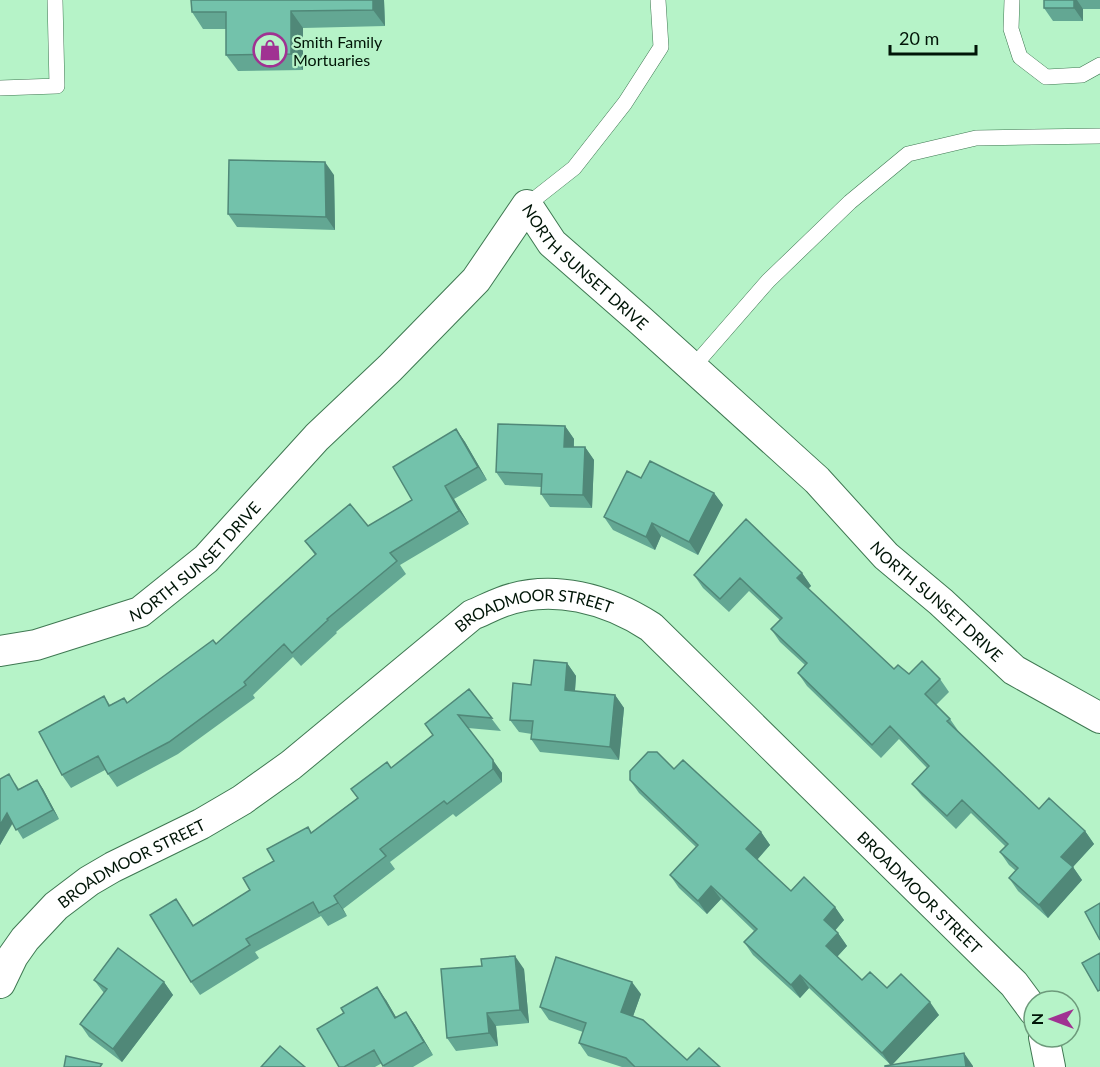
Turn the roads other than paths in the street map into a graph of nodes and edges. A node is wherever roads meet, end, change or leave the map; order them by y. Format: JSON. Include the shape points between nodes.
{"nodes":[{"id":1,"x":55,"y":0,"type":"edge"},
{"id":2,"x":658,"y":0,"type":"edge"},
{"id":3,"x":1012,"y":0,"type":"edge"},
{"id":4,"x":1100,"y":65,"type":"edge"},
{"id":5,"x":0,"y":88,"type":"edge"},
{"id":6,"x":1100,"y":136,"type":"edge"},
{"id":7,"x":527,"y":205,"type":"junction"},
{"id":8,"x":693,"y":367,"type":"junction"},
{"id":9,"x":0,"y":651,"type":"edge"},
{"id":10,"x":1100,"y":718,"type":"edge"},
{"id":11,"x":0,"y":983,"type":"edge"},
{"id":12,"x":1022,"y":995,"type":"edge"},
{"id":13,"x":1046,"y":1049,"type":"edge"},
{"id":14,"x":1050,"y":1067,"type":"edge"}],
"edges":[{"from":1,"to":5,"type":"lane","via":[[57,86]]},
{"from":2,"to":7,"type":"lane","via":[[660,47],[625,103],[574,168]]},
{"from":3,"to":4,"type":"lane","via":[[1011,29],[1020,57],[1046,77],[1082,75]]},
{"from":6,"to":8,"type":"lane","via":[[976,138],[908,154],[850,202],[768,281]]},
{"from":7,"to":8,"type":"street","name":"NORTH SUNSET DRIVE","via":[[552,243]]},
{"from":7,"to":9,"type":"street","name":"NORTH SUNSET DRIVE","via":[[476,280],[317,437],[206,559],[140,612],[36,645]]},
{"from":8,"to":10,"type":"street","name":"NORTH SUNSET DRIVE","via":[[817,480],[886,556],[1014,670]]},
{"from":11,"to":12,"type":"street","name":"BROADMOOR STREET","via":[[25,939],[62,901],[89,881],[242,800],[291,765],[472,615],[504,601],[538,594],[596,600],[628,612],[651,627]]},
{"from":13,"to":14,"type":"street"}]}
